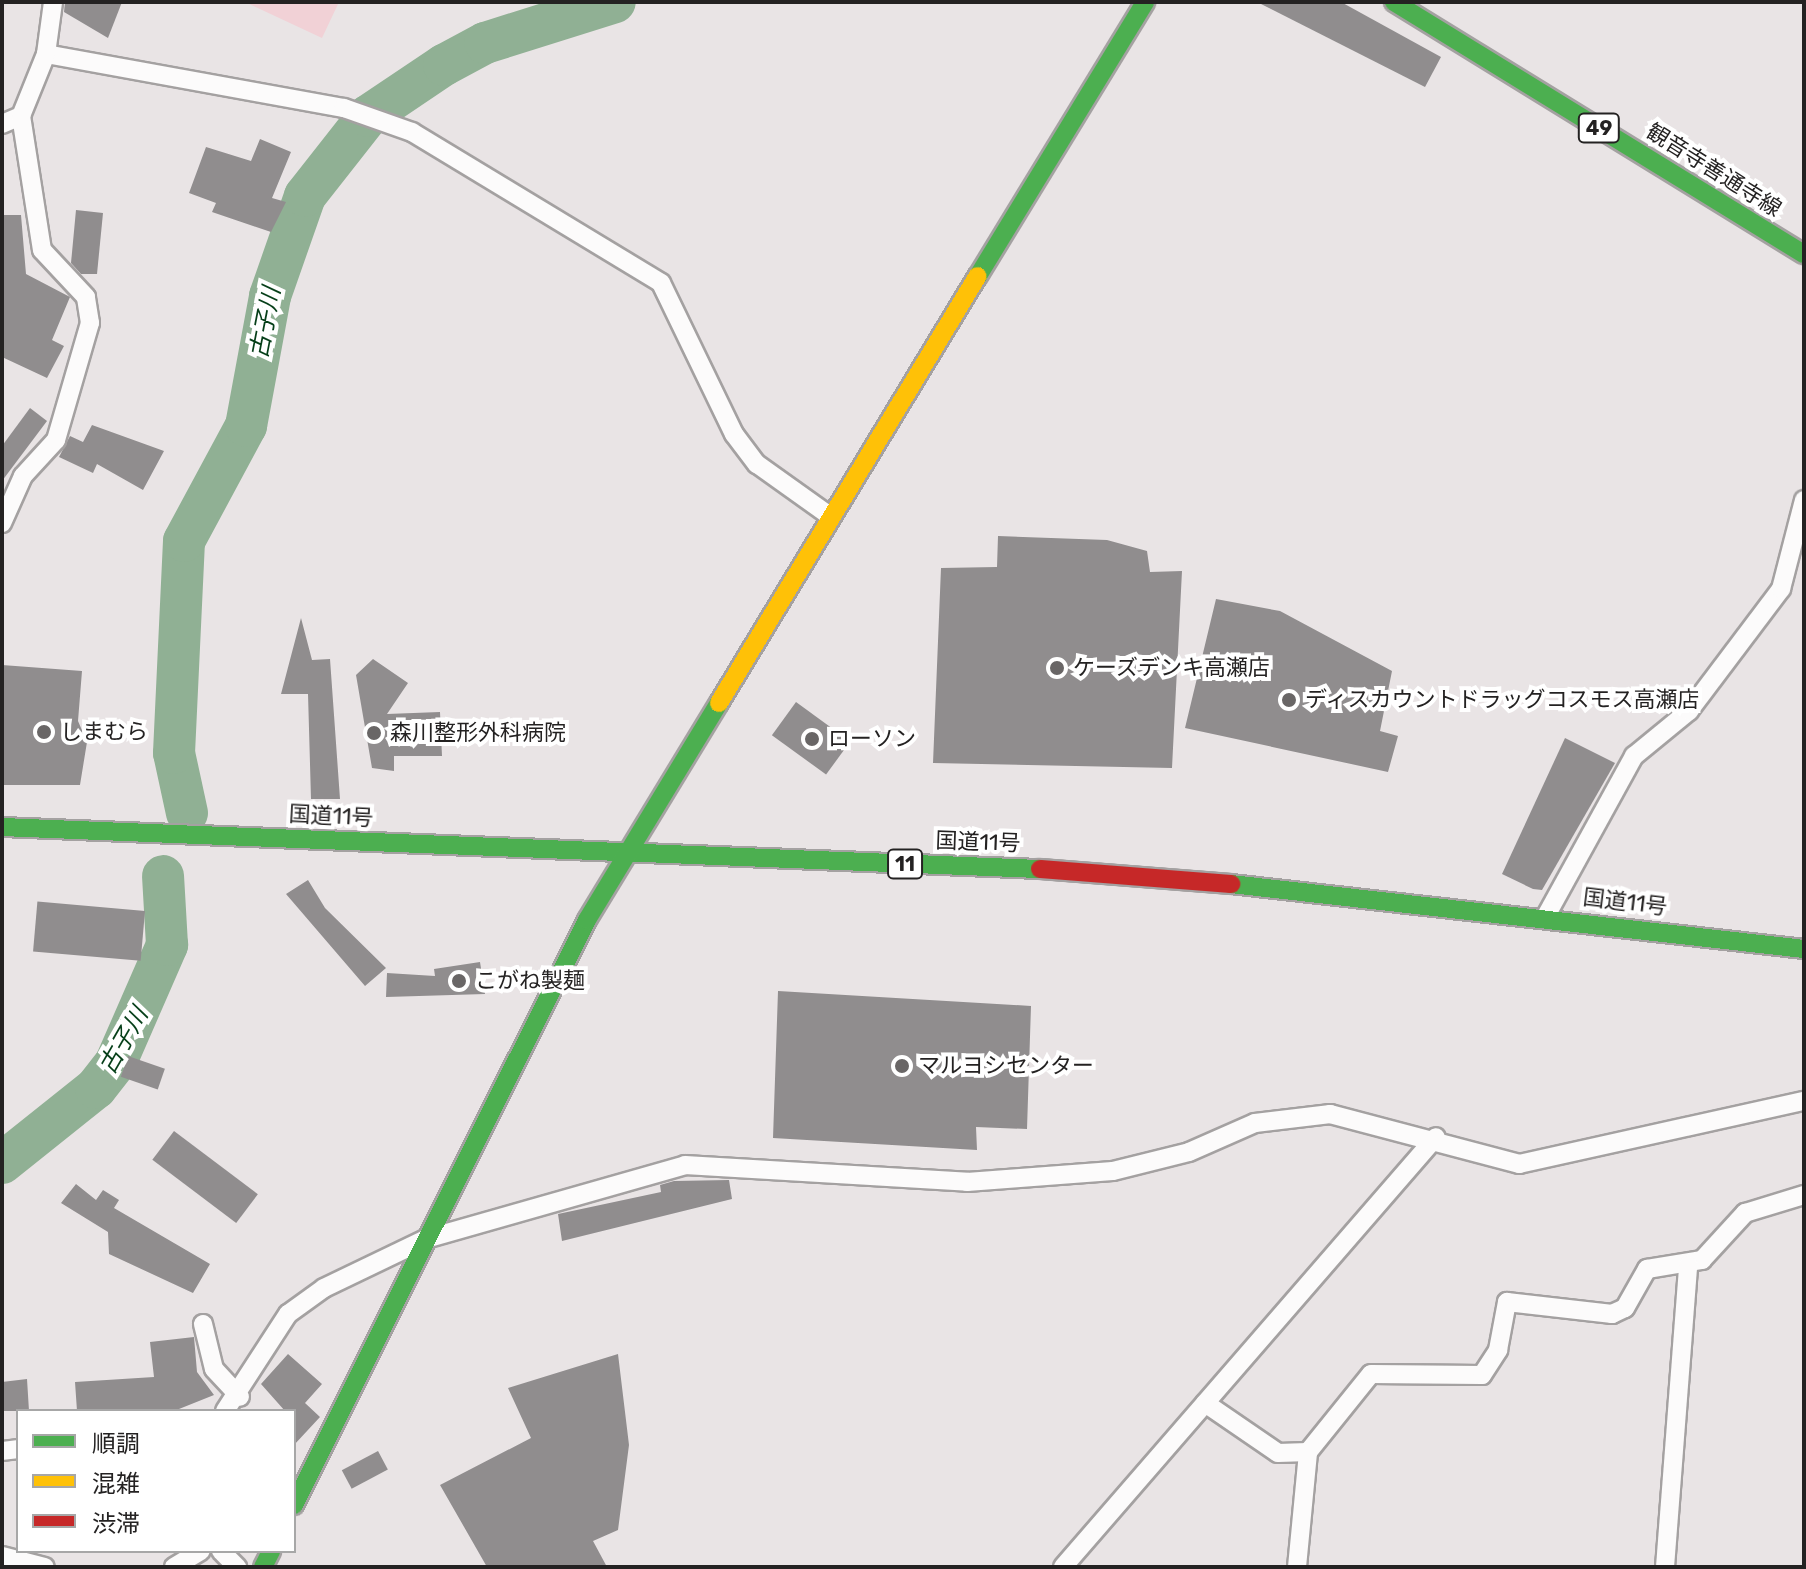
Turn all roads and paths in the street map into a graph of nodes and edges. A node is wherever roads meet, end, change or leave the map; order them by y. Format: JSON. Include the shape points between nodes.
{"nodes":[{"id":1,"x":53,"y":2,"type":"edge"},
{"id":2,"x":1145,"y":2,"type":"edge"},
{"id":3,"x":1394,"y":2,"type":"edge"},
{"id":4,"x":46,"y":54,"type":"junction"},
{"id":5,"x":21,"y":116,"type":"junction"},
{"id":6,"x":2,"y":124,"type":"edge"},
{"id":7,"x":1804,"y":254,"type":"edge"},
{"id":8,"x":1804,"y":500,"type":"edge"},
{"id":9,"x":830,"y":516,"type":"junction"},
{"id":10,"x":2,"y":523,"type":"edge"},
{"id":11,"x":2,"y":827,"type":"edge"},
{"id":12,"x":627,"y":855,"type":"junction"},
{"id":13,"x":1546,"y":916,"type":"junction"},
{"id":14,"x":1804,"y":949,"type":"edge"},
{"id":15,"x":1804,"y":1101,"type":"edge"},
{"id":16,"x":1436,"y":1137,"type":"junction"},
{"id":17,"x":1804,"y":1195,"type":"edge"},
{"id":18,"x":426,"y":1239,"type":"junction"},
{"id":19,"x":1688,"y":1265,"type":"junction"},
{"id":20,"x":203,"y":1324,"type":"dead end"},
{"id":21,"x":1205,"y":1403,"type":"junction"},
{"id":22,"x":233,"y":1407,"type":"edge"},
{"id":23,"x":1308,"y":1452,"type":"junction"},
{"id":24,"x":296,"y":1501,"type":"edge"},
{"id":25,"x":198,"y":1553,"type":"edge"},
{"id":26,"x":2,"y":1556,"type":"edge"},
{"id":27,"x":39,"y":1561,"type":"edge"},
{"id":28,"x":174,"y":1567,"type":"edge"},
{"id":29,"x":1063,"y":1567,"type":"edge"},
{"id":30,"x":1297,"y":1567,"type":"edge"},
{"id":31,"x":1665,"y":1567,"type":"edge"}],
"edges":[{"from":1,"to":4,"type":"street"},
{"from":2,"to":9,"type":"main road"},
{"from":3,"to":7,"type":"main road","name":"観音寺善通寺線","number":"49"},
{"from":4,"to":5,"type":"street"},
{"from":4,"to":9,"type":"street","via":[[344,108],[412,132],[661,283],[734,434],[757,464]]},
{"from":5,"to":6,"type":"street"},
{"from":5,"to":10,"type":"street","via":[[42,250],[86,297],[90,323],[56,440],[23,476]]},
{"from":8,"to":13,"type":"street","via":[[1781,589],[1689,711],[1634,756]]},
{"from":9,"to":12,"type":"main road"},
{"from":11,"to":12,"type":"main road","name":"国道11号","number":"11"},
{"from":12,"to":13,"type":"main road","name":"国道11号","number":"11","via":[[1074,871]]},
{"from":12,"to":18,"type":"main road","via":[[545,996]]},
{"from":13,"to":14,"type":"main road","name":"国道11号","number":"11"},
{"from":15,"to":16,"type":"street","via":[[1519,1164]]},
{"from":16,"to":18,"type":"street","via":[[1330,1114],[1255,1123],[1189,1152],[1113,1171],[967,1182],[685,1165]]},
{"from":16,"to":21,"type":"street"},
{"from":17,"to":19,"type":"street","via":[[1745,1213],[1710,1254]]},
{"from":18,"to":22,"type":"street","via":[[288,1314]]},
{"from":18,"to":24,"type":"main road"},
{"from":19,"to":23,"type":"street","via":[[1647,1269],[1625,1308],[1612,1314],[1507,1302],[1498,1350],[1482,1375],[1371,1374]]},
{"from":19,"to":31,"type":"street"},
{"from":20,"to":22,"type":"street","via":[[214,1369]]},
{"from":21,"to":23,"type":"street","via":[[1278,1453]]},
{"from":21,"to":29,"type":"street"},
{"from":23,"to":30,"type":"street"},
{"from":25,"to":28,"type":"street"},
{"from":26,"to":27,"type":"street"}]}
